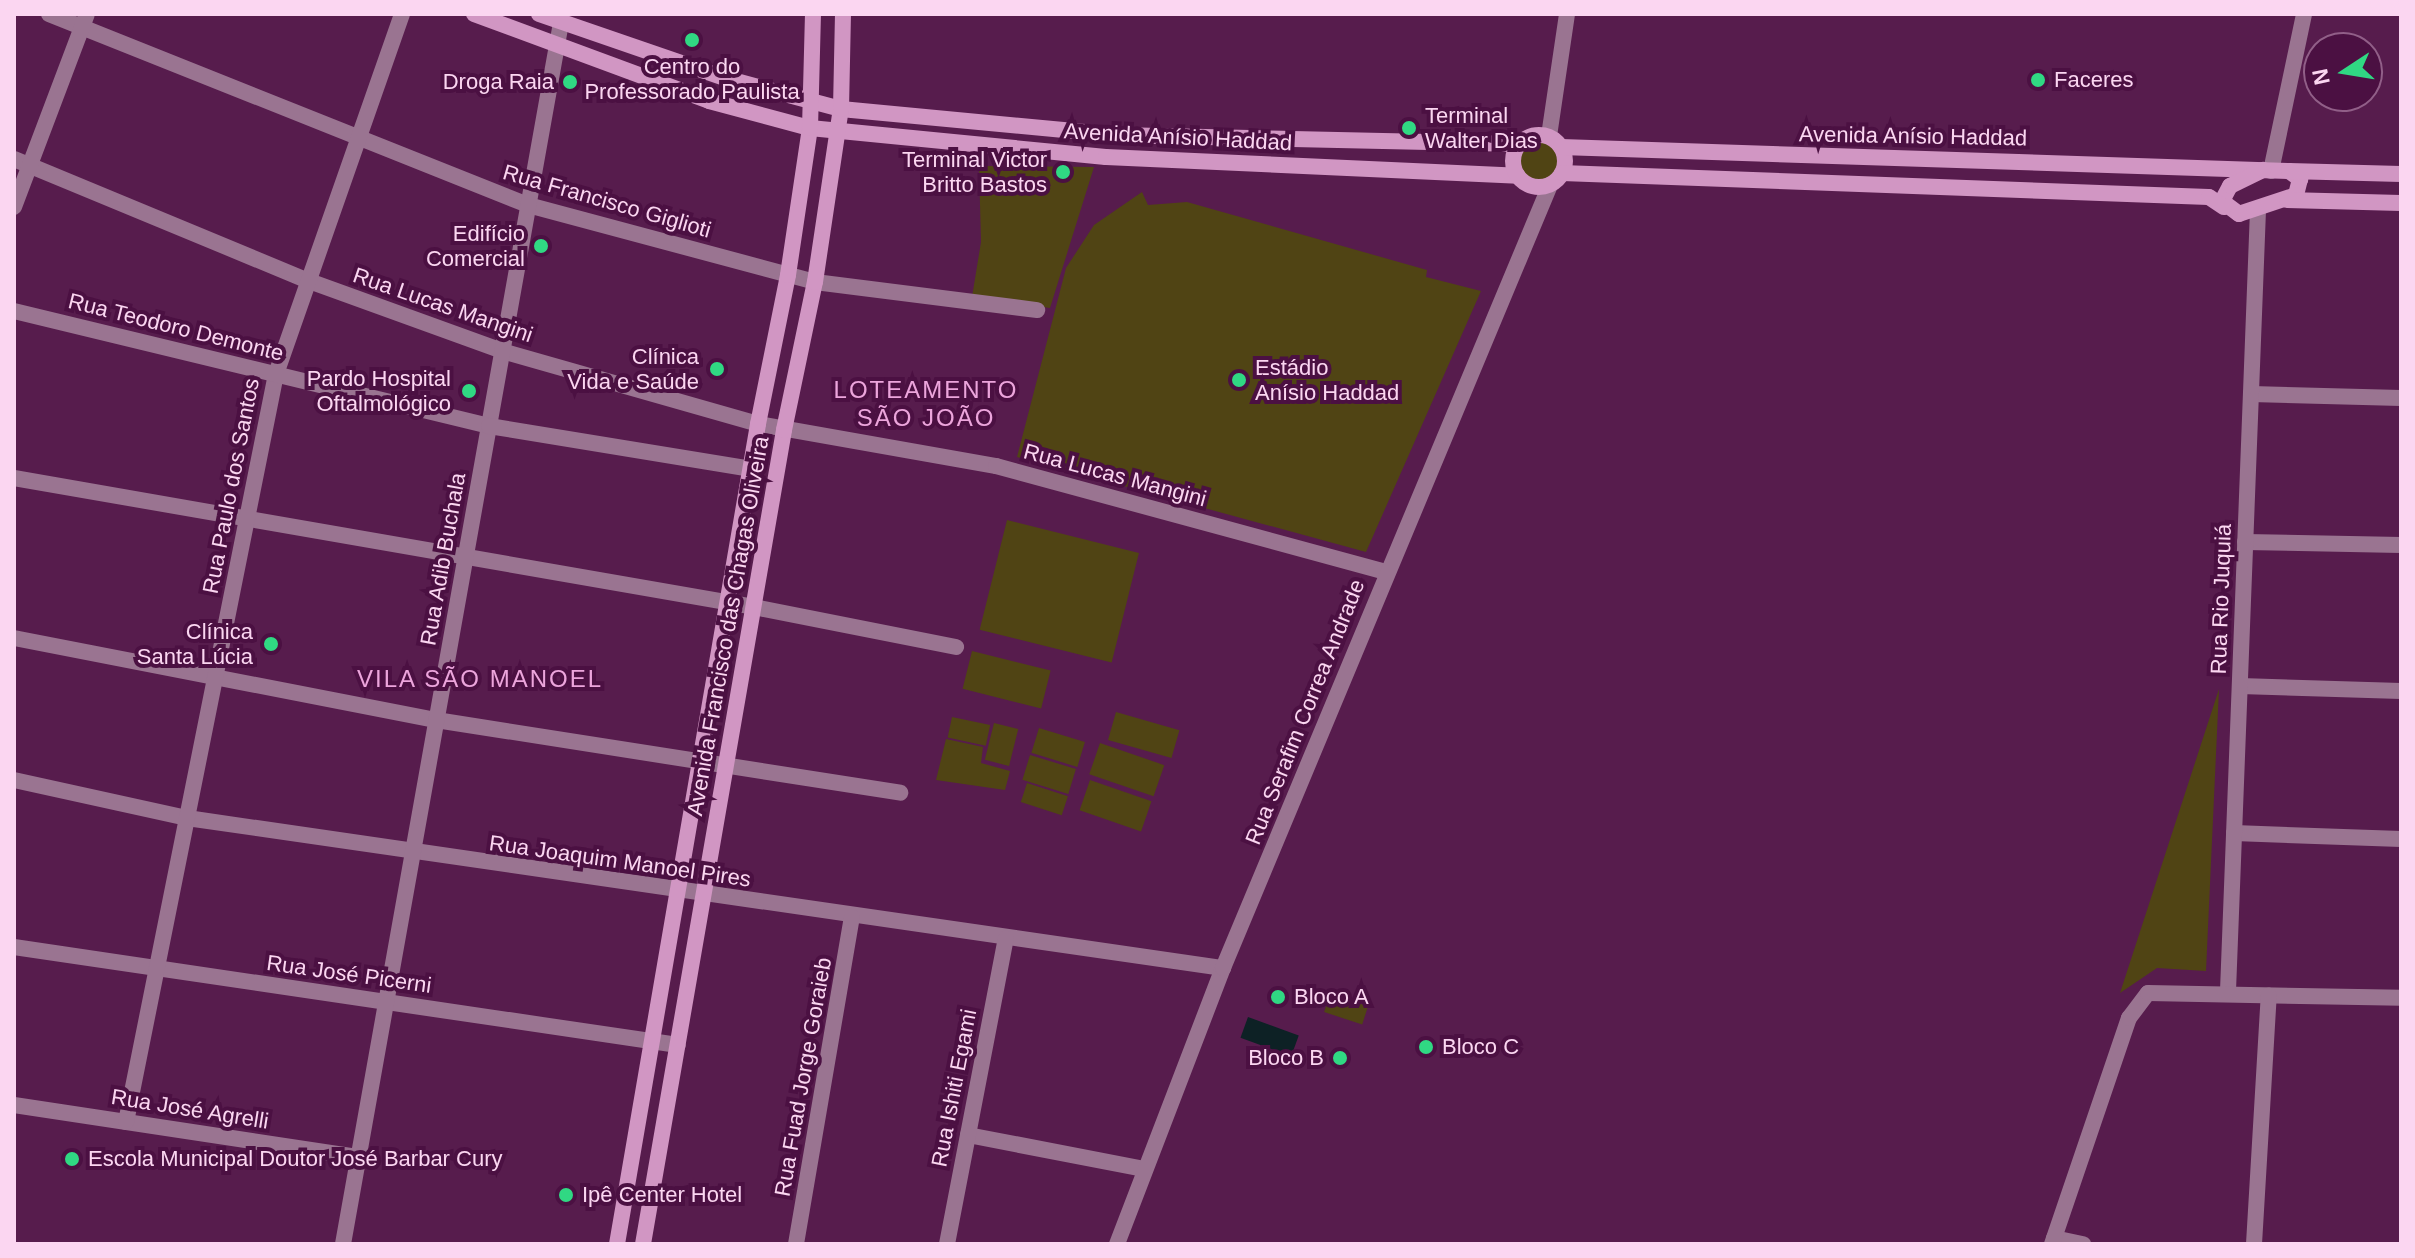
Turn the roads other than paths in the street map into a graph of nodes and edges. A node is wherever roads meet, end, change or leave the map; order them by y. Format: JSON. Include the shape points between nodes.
{"nodes":[{"id":1,"x":49,"y":14,"type":"edge"},
{"id":2,"x":402,"y":14,"type":"edge"},
{"id":3,"x":474,"y":14,"type":"edge"},
{"id":4,"x":539,"y":14,"type":"edge"},
{"id":5,"x":813,"y":14,"type":"edge"},
{"id":6,"x":843,"y":14,"type":"edge"},
{"id":7,"x":1567,"y":14,"type":"edge"},
{"id":8,"x":2304,"y":14,"type":"edge"},
{"id":9,"x":85,"y":21,"type":"edge"},
{"id":10,"x":561,"y":23,"type":"junction"},
{"id":11,"x":557,"y":46,"type":"junction"},
{"id":12,"x":812,"y":104,"type":"junction"},
{"id":13,"x":841,"y":109,"type":"junction"},
{"id":14,"x":810,"y":128,"type":"junction"},
{"id":15,"x":838,"y":132,"type":"junction"},
{"id":16,"x":1117,"y":135,"type":"junction"},
{"id":17,"x":358,"y":139,"type":"junction"},
{"id":18,"x":1555,"y":142,"type":"junction"},
{"id":19,"x":1519,"y":144,"type":"junction"},
{"id":20,"x":1116,"y":157,"type":"junction"},
{"id":21,"x":14,"y":159,"type":"edge"},
{"id":22,"x":1885,"y":159,"type":"junction"},
{"id":23,"x":30,"y":165,"type":"junction"},
{"id":24,"x":2267,"y":170,"type":"junction"},
{"id":25,"x":2289,"y":171,"type":"junction"},
{"id":26,"x":2401,"y":174,"type":"edge"},
{"id":27,"x":1518,"y":176,"type":"junction"},
{"id":28,"x":1883,"y":185,"type":"junction"},
{"id":29,"x":1548,"y":186,"type":"junction"},
{"id":30,"x":2285,"y":199,"type":"junction"},
{"id":31,"x":2401,"y":203,"type":"edge"},
{"id":32,"x":528,"y":205,"type":"junction"},
{"id":33,"x":14,"y":207,"type":"edge"},
{"id":34,"x":2224,"y":207,"type":"junction"},
{"id":35,"x":2258,"y":209,"type":"junction"},
{"id":36,"x":788,"y":275,"type":"junction"},
{"id":37,"x":309,"y":281,"type":"junction"},
{"id":38,"x":815,"y":282,"type":"junction"},
{"id":39,"x":1037,"y":310,"type":"dead end"},
{"id":40,"x":14,"y":311,"type":"edge"},
{"id":41,"x":502,"y":351,"type":"junction"},
{"id":42,"x":276,"y":374,"type":"junction"},
{"id":43,"x":2251,"y":394,"type":"junction"},
{"id":44,"x":2401,"y":398,"type":"edge"},
{"id":45,"x":758,"y":424,"type":"junction"},
{"id":46,"x":489,"y":426,"type":"junction"},
{"id":47,"x":784,"y":430,"type":"junction"},
{"id":48,"x":751,"y":469,"type":"junction"},
{"id":49,"x":14,"y":478,"type":"edge"},
{"id":50,"x":246,"y":522,"type":"junction"},
{"id":51,"x":2245,"y":542,"type":"junction"},
{"id":52,"x":2401,"y":545,"type":"edge"},
{"id":53,"x":465,"y":559,"type":"junction"},
{"id":54,"x":1386,"y":572,"type":"junction"},
{"id":55,"x":728,"y":603,"type":"junction"},
{"id":56,"x":754,"y":607,"type":"junction"},
{"id":57,"x":14,"y":638,"type":"edge"},
{"id":58,"x":956,"y":647,"type":"dead end"},
{"id":59,"x":215,"y":680,"type":"junction"},
{"id":60,"x":2240,"y":686,"type":"junction"},
{"id":61,"x":2401,"y":691,"type":"edge"},
{"id":62,"x":436,"y":720,"type":"junction"},
{"id":63,"x":700,"y":764,"type":"junction"},
{"id":64,"x":726,"y":766,"type":"junction"},
{"id":65,"x":14,"y":780,"type":"edge"},
{"id":66,"x":900,"y":793,"type":"dead end"},
{"id":67,"x":187,"y":818,"type":"junction"},
{"id":68,"x":2234,"y":833,"type":"junction"},
{"id":69,"x":2401,"y":839,"type":"edge"},
{"id":70,"x":413,"y":853,"type":"junction"},
{"id":71,"x":677,"y":892,"type":"junction"},
{"id":72,"x":704,"y":895,"type":"junction"},
{"id":73,"x":852,"y":918,"type":"junction"},
{"id":74,"x":1006,"y":939,"type":"junction"},
{"id":75,"x":14,"y":947,"type":"edge"},
{"id":76,"x":157,"y":968,"type":"junction"},
{"id":77,"x":1223,"y":968,"type":"junction"},
{"id":78,"x":2228,"y":991,"type":"junction"},
{"id":79,"x":2269,"y":995,"type":"junction"},
{"id":80,"x":2401,"y":998,"type":"edge"},
{"id":81,"x":386,"y":1002,"type":"junction"},
{"id":82,"x":652,"y":1041,"type":"junction"},
{"id":83,"x":678,"y":1045,"type":"junction"},
{"id":84,"x":14,"y":1105,"type":"edge"},
{"id":85,"x":126,"y":1122,"type":"junction"},
{"id":86,"x":968,"y":1135,"type":"junction"},
{"id":87,"x":359,"y":1157,"type":"junction"},
{"id":88,"x":1145,"y":1169,"type":"junction"},
{"id":89,"x":2053,"y":1241,"type":"edge"},
{"id":90,"x":343,"y":1244,"type":"edge"},
{"id":91,"x":617,"y":1244,"type":"edge"},
{"id":92,"x":643,"y":1244,"type":"edge"},
{"id":93,"x":796,"y":1244,"type":"edge"},
{"id":94,"x":947,"y":1244,"type":"edge"},
{"id":95,"x":1117,"y":1244,"type":"edge"},
{"id":96,"x":2083,"y":1244,"type":"edge"},
{"id":97,"x":2254,"y":1244,"type":"edge"}],
"edges":[{"from":1,"to":9,"type":"street","name":"Rua Francisco Giglioti"},
{"from":2,"to":17,"type":"street","name":"Rua Paulo dos Santos"},
{"from":3,"to":11,"type":"main road","name":"Avenida Anísio Haddad"},
{"from":4,"to":10,"type":"main road","name":"Avenida Anísio Haddad"},
{"from":5,"to":12,"type":"main road","name":"Avenida Francisco das Chagas Oliveira"},
{"from":6,"to":13,"type":"main road","name":"Avenida Francisco das Chagas Oliveira"},
{"from":7,"to":18,"type":"street"},
{"from":8,"to":24,"type":"street"},
{"from":9,"to":17,"type":"street","name":"Rua Francisco Giglioti"},
{"from":9,"to":23,"type":"street"},
{"from":10,"to":11,"type":"street","name":"Rua Adib Buchala"},
{"from":10,"to":12,"type":"main road","name":"Avenida Anísio Haddad"},
{"from":11,"to":14,"type":"main road","name":"Avenida Anísio Haddad","via":[[709,101]]},
{"from":11,"to":32,"type":"street","name":"Rua Adib Buchala"},
{"from":12,"to":13,"type":"main road","name":"Avenida Anísio Haddad"},
{"from":12,"to":14,"type":"main road","name":"Avenida Francisco das Chagas Oliveira"},
{"from":13,"to":15,"type":"main road","name":"Avenida Francisco das Chagas Oliveira"},
{"from":13,"to":16,"type":"main road","name":"Avenida Anísio Haddad"},
{"from":14,"to":15,"type":"main road","name":"Avenida Anísio Haddad"},
{"from":14,"to":36,"type":"main road","name":"Avenida Francisco das Chagas Oliveira"},
{"from":15,"to":20,"type":"main road","name":"Avenida Anísio Haddad"},
{"from":15,"to":38,"type":"main road","name":"Avenida Francisco das Chagas Oliveira"},
{"from":16,"to":19,"type":"main road","name":"Avenida Anísio Haddad"},
{"from":16,"to":20,"type":"main road"},
{"from":17,"to":32,"type":"street","name":"Rua Francisco Giglioti"},
{"from":17,"to":37,"type":"street","name":"Rua Paulo dos Santos"},
{"from":18,"to":19,"type":"main road","name":"Avenida Anísio Haddad","via":[[1533,135]]},
{"from":18,"to":22,"type":"main road","name":"Avenida Anísio Haddad"},
{"from":18,"to":29,"type":"main road"},
{"from":19,"to":27,"type":"main road","via":[[1513,160]]},
{"from":20,"to":27,"type":"main road","name":"Avenida Anísio Haddad"},
{"from":21,"to":23,"type":"street","name":"Rua Lucas Mangini"},
{"from":22,"to":24,"type":"main road","name":"Avenida Anísio Haddad"},
{"from":22,"to":28,"type":"main road"},
{"from":23,"to":33,"type":"street"},
{"from":23,"to":37,"type":"street","name":"Rua Lucas Mangini"},
{"from":24,"to":25,"type":"main road","name":"Avenida Anísio Haddad"},
{"from":24,"to":34,"type":"main road","name":"Avenida Anísio Haddad","via":[[2230,186]]},
{"from":25,"to":26,"type":"main road","name":"Avenida Anísio Haddad"},
{"from":25,"to":30,"type":"main road","via":[[2300,179],[2300,188]]},
{"from":27,"to":29,"type":"main road"},
{"from":28,"to":29,"type":"main road"},
{"from":28,"to":34,"type":"main road","via":[[2209,197]]},
{"from":29,"to":54,"type":"street","name":"Rua Serafim Correa Andrade"},
{"from":30,"to":31,"type":"main road"},
{"from":30,"to":35,"type":"main road"},
{"from":32,"to":36,"type":"street","name":"Rua Francisco Giglioti"},
{"from":32,"to":41,"type":"street","name":"Rua Adib Buchala"},
{"from":34,"to":35,"type":"main road","via":[[2239,214]]},
{"from":35,"to":43,"type":"street","name":"Rua Rio Juquiá"},
{"from":36,"to":38,"type":"street","name":"Rua Francisco Giglioti"},
{"from":36,"to":45,"type":"main road","name":"Avenida Francisco das Chagas Oliveira"},
{"from":37,"to":41,"type":"street","name":"Rua Lucas Mangini"},
{"from":37,"to":42,"type":"street","name":"Rua Paulo dos Santos"},
{"from":38,"to":39,"type":"street","name":"Rua Francisco Giglioti"},
{"from":38,"to":47,"type":"main road","name":"Avenida Francisco das Chagas Oliveira"},
{"from":40,"to":42,"type":"street","name":"Rua Teodoro Demonte"},
{"from":41,"to":45,"type":"street","name":"Rua Lucas Mangini"},
{"from":41,"to":46,"type":"street","name":"Rua Adib Buchala"},
{"from":42,"to":46,"type":"street","name":"Rua Teodoro Demonte"},
{"from":42,"to":50,"type":"street","name":"Rua Paulo dos Santos"},
{"from":43,"to":44,"type":"street"},
{"from":43,"to":51,"type":"street","name":"Rua Rio Juquiá"},
{"from":45,"to":47,"type":"street","name":"Rua Lucas Mangini"},
{"from":45,"to":48,"type":"main road","name":"Avenida Francisco das Chagas Oliveira"},
{"from":46,"to":48,"type":"street","name":"Rua Teodoro Demonte"},
{"from":46,"to":53,"type":"street","name":"Rua Adib Buchala"},
{"from":47,"to":54,"type":"street","name":"Rua Lucas Mangini","via":[[996,466]]},
{"from":47,"to":56,"type":"main road","name":"Avenida Francisco das Chagas Oliveira"},
{"from":48,"to":55,"type":"main road","name":"Avenida Francisco das Chagas Oliveira"},
{"from":49,"to":50,"type":"street"},
{"from":50,"to":53,"type":"street"},
{"from":50,"to":59,"type":"street","name":"Rua Paulo dos Santos"},
{"from":51,"to":52,"type":"street"},
{"from":51,"to":60,"type":"street","name":"Rua Rio Juquiá"},
{"from":53,"to":55,"type":"street"},
{"from":53,"to":62,"type":"street","name":"Rua Adib Buchala"},
{"from":54,"to":77,"type":"street","name":"Rua Serafim Correa Andrade"},
{"from":55,"to":56,"type":"street"},
{"from":55,"to":63,"type":"main road","name":"Avenida Francisco das Chagas Oliveira"},
{"from":56,"to":58,"type":"street"},
{"from":56,"to":64,"type":"main road","name":"Avenida Francisco das Chagas Oliveira"},
{"from":57,"to":59,"type":"street"},
{"from":59,"to":62,"type":"street"},
{"from":59,"to":67,"type":"street","name":"Rua Paulo dos Santos"},
{"from":60,"to":61,"type":"street"},
{"from":60,"to":68,"type":"street","name":"Rua Rio Juquiá"},
{"from":62,"to":63,"type":"street"},
{"from":62,"to":70,"type":"street","name":"Rua Adib Buchala"},
{"from":63,"to":64,"type":"street"},
{"from":63,"to":71,"type":"main road","name":"Avenida Francisco das Chagas Oliveira"},
{"from":64,"to":66,"type":"street"},
{"from":64,"to":72,"type":"main road","name":"Avenida Francisco das Chagas Oliveira"},
{"from":65,"to":67,"type":"street","name":"Rua Joaquim Manoel Pires"},
{"from":67,"to":70,"type":"street","name":"Rua Joaquim Manoel Pires"},
{"from":67,"to":76,"type":"street","name":"Rua Paulo dos Santos"},
{"from":68,"to":69,"type":"street"},
{"from":68,"to":78,"type":"street","name":"Rua Rio Juquiá"},
{"from":70,"to":71,"type":"street","name":"Rua Joaquim Manoel Pires"},
{"from":70,"to":81,"type":"street","name":"Rua Adib Buchala"},
{"from":71,"to":72,"type":"street","name":"Rua Joaquim Manoel Pires"},
{"from":71,"to":82,"type":"main road","name":"Avenida Francisco das Chagas Oliveira"},
{"from":72,"to":73,"type":"street","name":"Rua Joaquim Manoel Pires"},
{"from":72,"to":83,"type":"main road","name":"Avenida Francisco das Chagas Oliveira"},
{"from":73,"to":74,"type":"street","name":"Rua Joaquim Manoel Pires"},
{"from":73,"to":93,"type":"street","name":"Rua Fuad Jorge Goraieb"},
{"from":74,"to":77,"type":"street","name":"Rua Joaquim Manoel Pires"},
{"from":74,"to":86,"type":"street","name":"Rua Ishiti Egami"},
{"from":75,"to":76,"type":"street","name":"Rua José Picerni"},
{"from":76,"to":81,"type":"street","name":"Rua José Picerni"},
{"from":76,"to":85,"type":"street","name":"Rua Paulo dos Santos"},
{"from":77,"to":88,"type":"street","name":"Rua Serafim Correa Andrade"},
{"from":78,"to":79,"type":"street"},
{"from":78,"to":89,"type":"street","via":[[2162,989],[2137,1002]]},
{"from":79,"to":80,"type":"street"},
{"from":79,"to":97,"type":"street"},
{"from":81,"to":82,"type":"street","name":"Rua José Picerni"},
{"from":81,"to":87,"type":"street","name":"Rua Adib Buchala"},
{"from":82,"to":83,"type":"street","name":"Rua José Picerni"},
{"from":82,"to":91,"type":"main road","name":"Avenida Francisco das Chagas Oliveira"},
{"from":83,"to":92,"type":"main road","name":"Avenida Francisco das Chagas Oliveira"},
{"from":84,"to":85,"type":"street","name":"Rua José Agrelli"},
{"from":85,"to":87,"type":"street","name":"Rua José Agrelli"},
{"from":86,"to":88,"type":"street"},
{"from":86,"to":94,"type":"street","name":"Rua Ishiti Egami"},
{"from":87,"to":90,"type":"street","name":"Rua Adib Buchala"},
{"from":88,"to":95,"type":"street","name":"Rua Serafim Correa Andrade"},
{"from":89,"to":96,"type":"street"}]}
